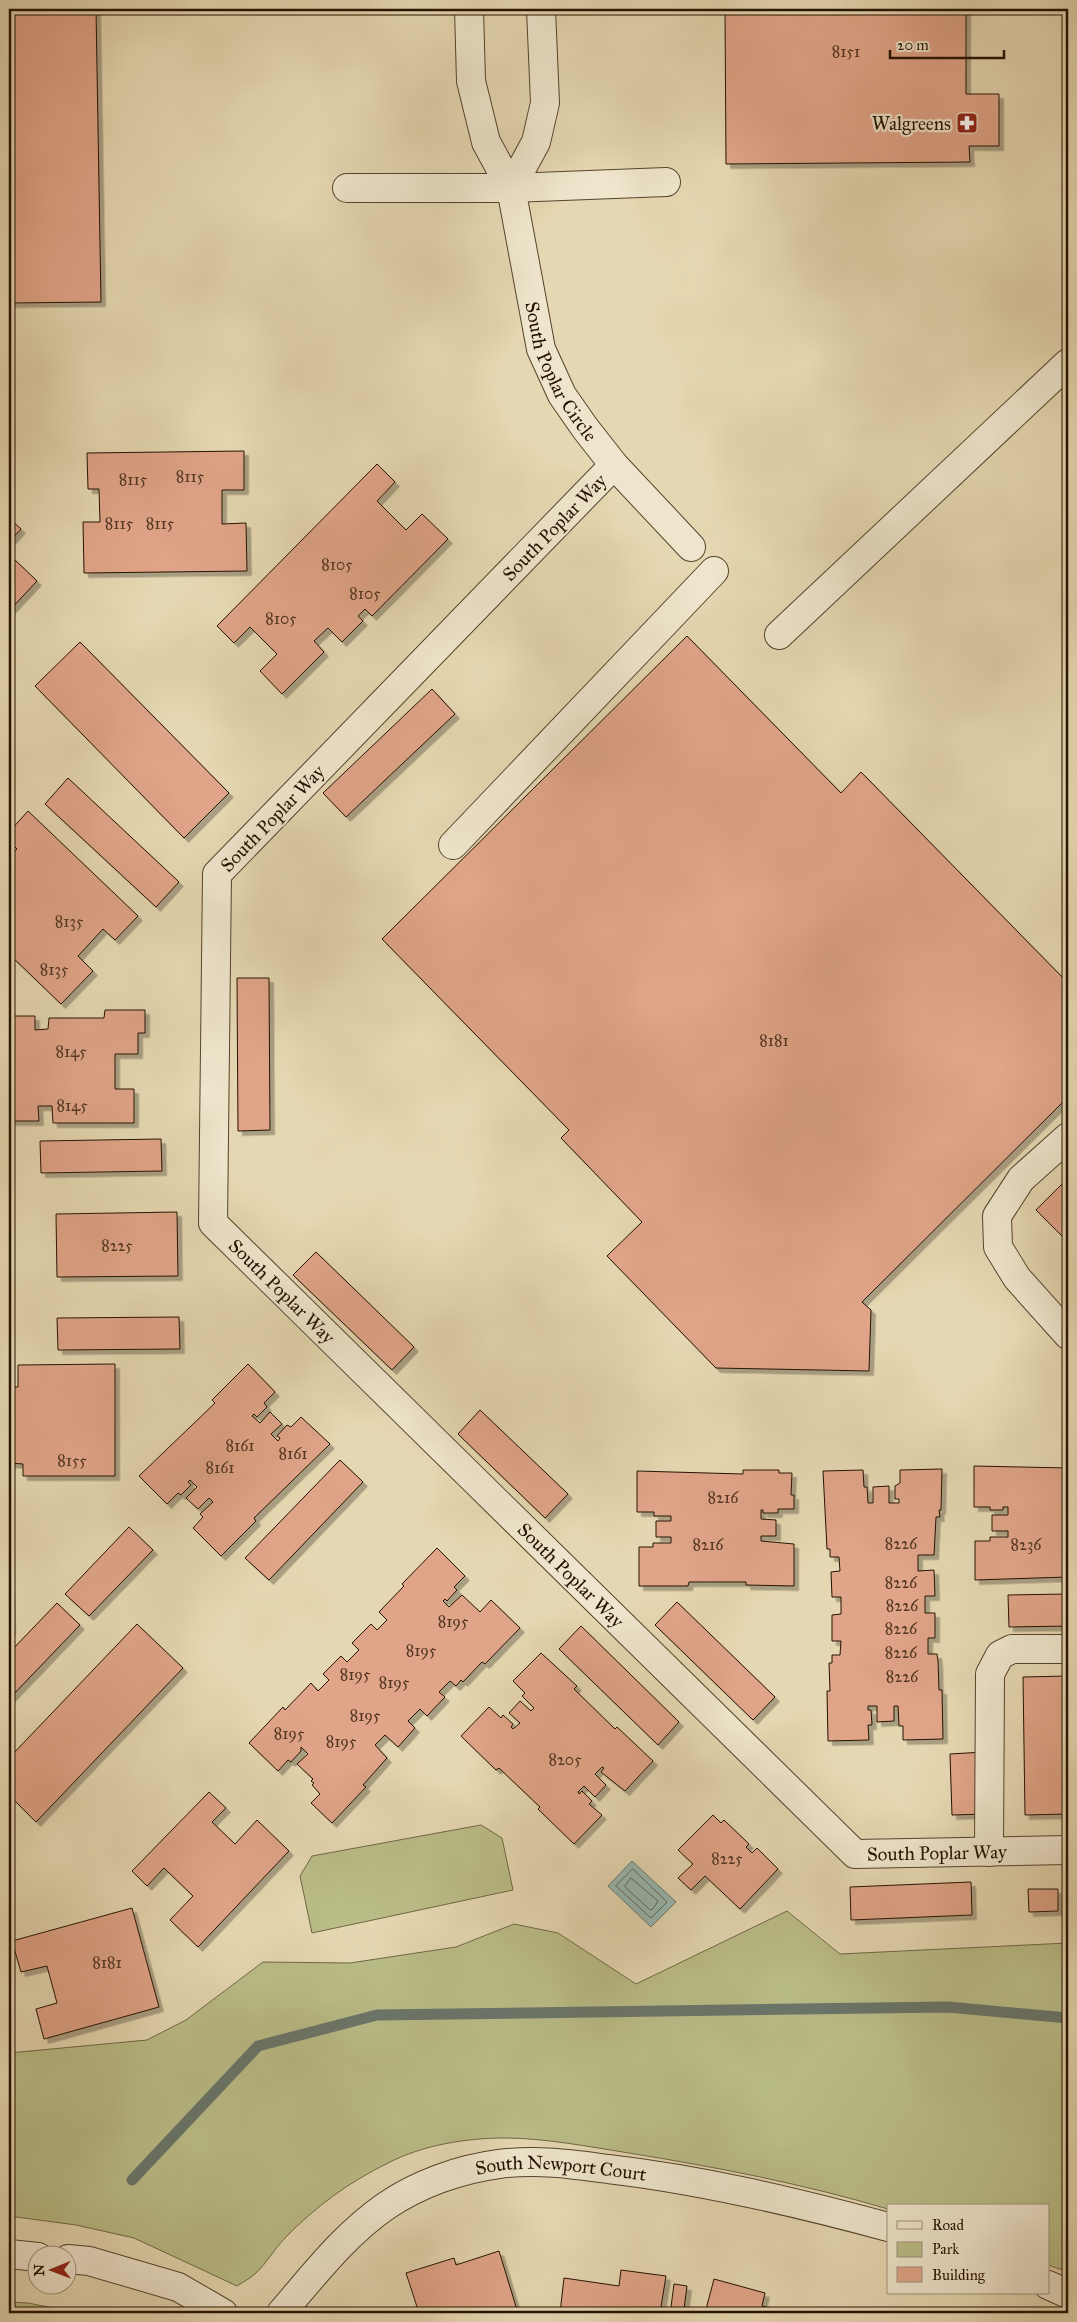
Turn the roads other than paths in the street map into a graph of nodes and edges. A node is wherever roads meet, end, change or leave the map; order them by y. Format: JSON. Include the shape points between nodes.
{"nodes":[{"id":1,"x":469,"y":9,"type":"edge"},
{"id":2,"x":541,"y":9,"type":"edge"},
{"id":3,"x":666,"y":182,"type":"dead end"},
{"id":4,"x":347,"y":188,"type":"dead end"},
{"id":5,"x":511,"y":188,"type":"junction"},
{"id":6,"x":1068,"y":363,"type":"edge"},
{"id":7,"x":614,"y":466,"type":"junction"},
{"id":8,"x":691,"y":547,"type":"dead end"},
{"id":9,"x":714,"y":571,"type":"dead end"},
{"id":10,"x":779,"y":635,"type":"dead end"},
{"id":11,"x":453,"y":845,"type":"dead end"},
{"id":12,"x":1068,"y":1137,"type":"edge"},
{"id":13,"x":1068,"y":1335,"type":"edge"},
{"id":14,"x":1068,"y":1649,"type":"edge"},
{"id":15,"x":1068,"y":1850,"type":"edge"},
{"id":16,"x":989,"y":1852,"type":"junction"},
{"id":17,"x":887,"y":2227,"type":"edge"},
{"id":18,"x":9,"y":2254,"type":"edge"},
{"id":19,"x":28,"y":2256,"type":"edge"},
{"id":20,"x":78,"y":2260,"type":"edge"},
{"id":21,"x":1050,"y":2286,"type":"edge"},
{"id":22,"x":1068,"y":2294,"type":"edge"},
{"id":23,"x":223,"y":2313,"type":"edge"},
{"id":24,"x":281,"y":2313,"type":"edge"}],
"edges":[{"from":1,"to":5,"type":"street","name":"South Poplar Circle","via":[[471,81],[486,142]]},
{"from":2,"to":5,"type":"street","via":[[545,103],[536,142]]},
{"from":3,"to":5,"type":"street"},
{"from":4,"to":5,"type":"street"},
{"from":5,"to":7,"type":"street","name":"South Poplar Circle","via":[[541,348],[562,395]]},
{"from":6,"to":10,"type":"street"},
{"from":7,"to":8,"type":"street","name":"South Poplar Circle"},
{"from":7,"to":16,"type":"street","name":"South Poplar Way","via":[[217,874],[213,1223],[855,1854]]},
{"from":9,"to":11,"type":"street"},
{"from":12,"to":13,"type":"street","via":[[1021,1179],[997,1216],[998,1247],[1016,1278]]},
{"from":14,"to":16,"type":"street","via":[[1012,1649],[1000,1655],[990,1674]]},
{"from":15,"to":16,"type":"street","name":"South Poplar Way"},
{"from":17,"to":24,"type":"street","name":"South Newport Court","via":[[810,2206],[644,2173],[551,2162],[499,2164],[455,2174],[414,2189],[387,2206],[348,2235]]},
{"from":18,"to":19,"type":"street"},
{"from":20,"to":23,"type":"street","via":[[178,2287]]},
{"from":21,"to":22,"type":"street"}]}
